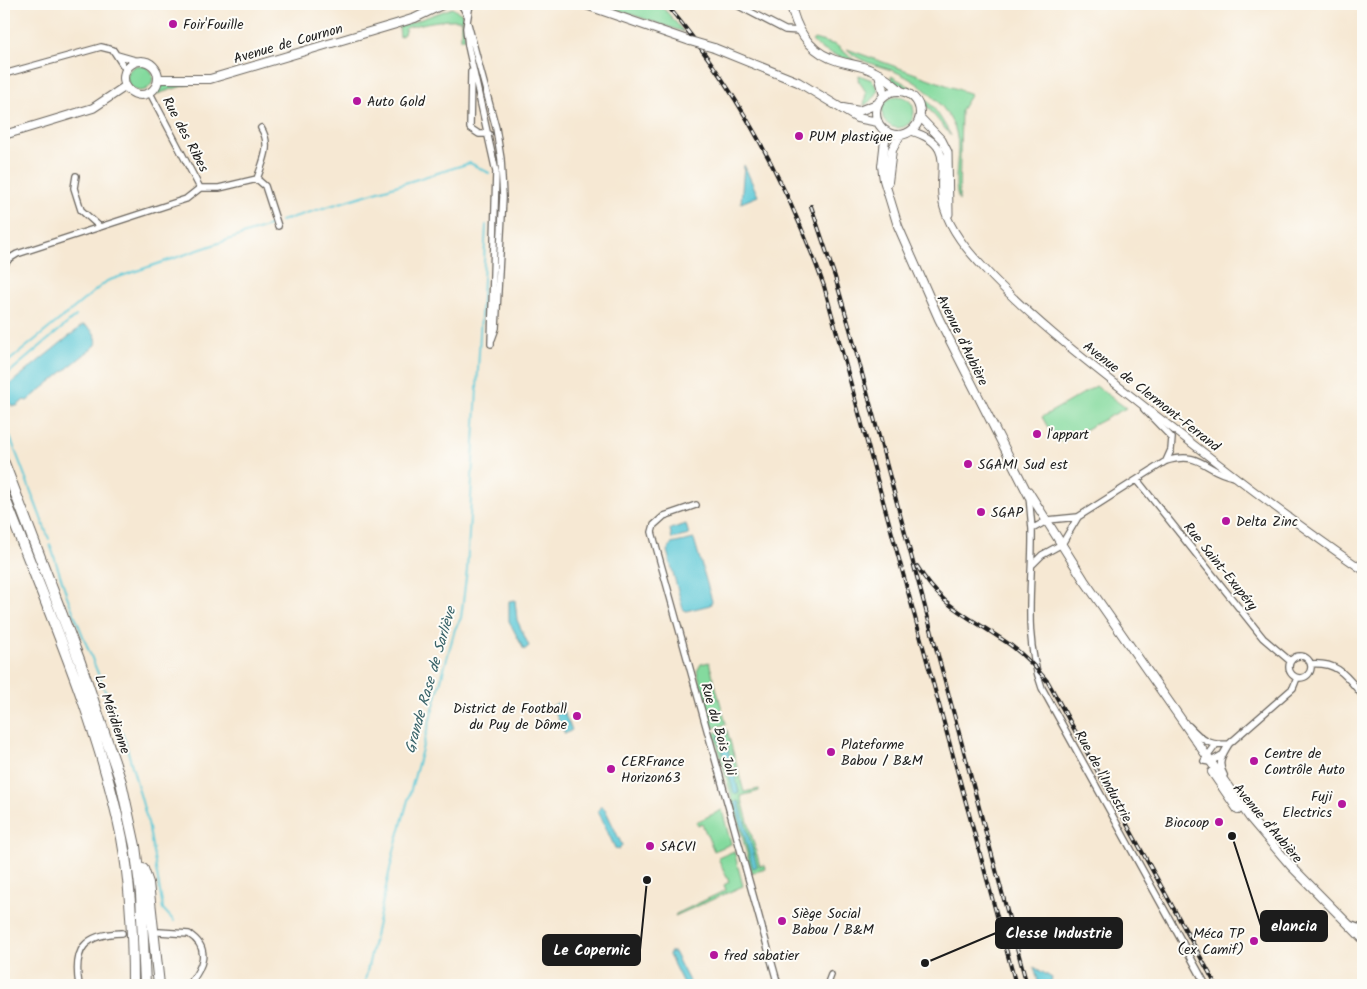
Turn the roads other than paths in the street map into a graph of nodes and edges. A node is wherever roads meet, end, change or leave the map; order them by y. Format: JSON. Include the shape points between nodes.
{"nodes":[{"id":1,"x":430,"y":4,"type":"edge"},
{"id":2,"x":444,"y":4,"type":"edge"},
{"id":3,"x":461,"y":4,"type":"edge"},
{"id":4,"x":470,"y":4,"type":"edge"},
{"id":5,"x":583,"y":4,"type":"edge"},
{"id":6,"x":735,"y":4,"type":"edge"},
{"id":7,"x":792,"y":4,"type":"edge"},
{"id":8,"x":468,"y":21,"type":"junction"},
{"id":9,"x":800,"y":31,"type":"junction"},
{"id":10,"x":117,"y":55,"type":"junction"},
{"id":11,"x":138,"y":61,"type":"junction"},
{"id":12,"x":472,"y":68,"type":"junction"},
{"id":13,"x":126,"y":70,"type":"junction"},
{"id":14,"x":4,"y":74,"type":"edge"},
{"id":15,"x":879,"y":74,"type":"junction"},
{"id":16,"x":158,"y":79,"type":"junction"},
{"id":17,"x":194,"y":79,"type":"junction"},
{"id":18,"x":126,"y":86,"type":"junction"},
{"id":19,"x":900,"y":90,"type":"junction"},
{"id":20,"x":150,"y":92,"type":"junction"},
{"id":21,"x":884,"y":95,"type":"junction"},
{"id":22,"x":878,"y":104,"type":"junction"},
{"id":23,"x":839,"y":107,"type":"junction"},
{"id":24,"x":920,"y":117,"type":"junction"},
{"id":25,"x":878,"y":122,"type":"junction"},
{"id":26,"x":261,"y":128,"type":"dead end"},
{"id":27,"x":886,"y":131,"type":"junction"},
{"id":28,"x":911,"y":131,"type":"junction"},
{"id":29,"x":4,"y":135,"type":"edge"},
{"id":30,"x":900,"y":135,"type":"junction"},
{"id":31,"x":489,"y":136,"type":"junction"},
{"id":32,"x":76,"y":176,"type":"dead end"},
{"id":33,"x":257,"y":179,"type":"junction"},
{"id":34,"x":200,"y":188,"type":"junction"},
{"id":35,"x":888,"y":194,"type":"junction"},
{"id":36,"x":949,"y":217,"type":"junction"},
{"id":37,"x":278,"y":226,"type":"dead end"},
{"id":38,"x":100,"y":227,"type":"junction"},
{"id":39,"x":4,"y":265,"type":"edge"},
{"id":40,"x":1127,"y":392,"type":"junction"},
{"id":41,"x":1166,"y":462,"type":"junction"},
{"id":42,"x":4,"y":463,"type":"edge"},
{"id":43,"x":1235,"y":478,"type":"junction"},
{"id":44,"x":1138,"y":481,"type":"junction"},
{"id":45,"x":1029,"y":494,"type":"junction"},
{"id":46,"x":4,"y":496,"type":"edge"},
{"id":47,"x":696,"y":505,"type":"dead end"},
{"id":48,"x":1078,"y":517,"type":"junction"},
{"id":49,"x":1046,"y":521,"type":"junction"},
{"id":50,"x":1032,"y":529,"type":"junction"},
{"id":51,"x":1060,"y":545,"type":"junction"},
{"id":52,"x":1033,"y":564,"type":"junction"},
{"id":53,"x":1363,"y":570,"type":"edge"},
{"id":54,"x":1290,"y":661,"type":"junction"},
{"id":55,"x":1311,"y":664,"type":"junction"},
{"id":56,"x":1297,"y":678,"type":"junction"},
{"id":57,"x":1363,"y":696,"type":"edge"},
{"id":58,"x":1170,"y":704,"type":"junction"},
{"id":59,"x":1229,"y":744,"type":"junction"},
{"id":60,"x":1215,"y":746,"type":"junction"},
{"id":61,"x":1222,"y":755,"type":"junction"},
{"id":62,"x":1207,"y":760,"type":"junction"},
{"id":63,"x":1250,"y":818,"type":"junction"},
{"id":64,"x":135,"y":846,"type":"junction"},
{"id":65,"x":1349,"y":924,"type":"junction"},
{"id":66,"x":1363,"y":929,"type":"edge"},
{"id":67,"x":159,"y":932,"type":"dead end"},
{"id":68,"x":122,"y":933,"type":"dead end"},
{"id":69,"x":1363,"y":939,"type":"edge"},
{"id":70,"x":1363,"y":945,"type":"edge"},
{"id":71,"x":831,"y":975,"type":"dead end"},
{"id":72,"x":79,"y":985,"type":"edge"},
{"id":73,"x":133,"y":985,"type":"edge"},
{"id":74,"x":145,"y":985,"type":"edge"},
{"id":75,"x":159,"y":985,"type":"edge"},
{"id":76,"x":189,"y":985,"type":"edge"},
{"id":77,"x":778,"y":985,"type":"edge"},
{"id":78,"x":824,"y":985,"type":"edge"},
{"id":79,"x":1206,"y":985,"type":"edge"}],
"edges":[{"from":1,"to":17,"type":"main road","name":"Avenue de Cournon","via":[[414,16]]},
{"from":2,"to":17,"type":"main road","name":"Avenue de Cournon","via":[[396,24],[210,79]]},
{"from":3,"to":8,"type":"street"},
{"from":4,"to":8,"type":"street"},
{"from":5,"to":23,"type":"main road","bridge":true,"via":[[714,48],[793,80]]},
{"from":6,"to":9,"type":"street","via":[[786,30]]},
{"from":7,"to":9,"type":"main road"},
{"from":8,"to":12,"type":"street","via":[[466,34]]},
{"from":8,"to":31,"type":"street","via":[[496,128],[502,178],[496,328],[491,344],[497,196],[495,159]]},
{"from":9,"to":15,"type":"main road","via":[[821,54]]},
{"from":10,"to":11,"type":"street"},
{"from":10,"to":13,"type":"street"},
{"from":10,"to":14,"type":"street","via":[[113,50],[101,47]]},
{"from":11,"to":13,"type":"main road"},
{"from":11,"to":16,"type":"main road","via":[[152,65]]},
{"from":12,"to":31,"type":"street"},
{"from":12,"to":31,"type":"street","via":[[470,128]]},
{"from":13,"to":18,"type":"main road"},
{"from":15,"to":19,"type":"main road"},
{"from":15,"to":21,"type":"main road"},
{"from":16,"to":17,"type":"main road","name":"Avenue de Cournon"},
{"from":16,"to":20,"type":"main road"},
{"from":18,"to":20,"type":"main road","via":[[136,94]]},
{"from":18,"to":29,"type":"main road","via":[[94,108]]},
{"from":19,"to":21,"type":"main road"},
{"from":19,"to":24,"type":"main road","via":[[914,96],[921,110]]},
{"from":20,"to":34,"type":"street","name":"Rue des Ribes"},
{"from":21,"to":22,"type":"main road"},
{"from":22,"to":23,"type":"main road","via":[[860,110]]},
{"from":22,"to":25,"type":"main road"},
{"from":23,"to":25,"type":"main road","via":[[857,118]]},
{"from":24,"to":28,"type":"main road"},
{"from":24,"to":36,"type":"street","name":"Avenue de Clermont-Ferrand","via":[[942,140],[948,152]]},
{"from":25,"to":27,"type":"main road"},
{"from":26,"to":33,"type":"street","via":[[267,144]]},
{"from":27,"to":30,"type":"main road"},
{"from":27,"to":35,"type":"main road","name":"Avenue d'Aubière","via":[[882,166]]},
{"from":28,"to":30,"type":"main road"},
{"from":28,"to":36,"type":"street","name":"Avenue de Clermont-Ferrand","via":[[928,137],[941,151],[943,200]]},
{"from":30,"to":35,"type":"main road","name":"Avenue d'Aubière","via":[[894,144],[889,166]]},
{"from":32,"to":38,"type":"street","via":[[74,188],[81,210]]},
{"from":33,"to":34,"type":"street","name":"Rue des Ribes","via":[[219,188]]},
{"from":33,"to":37,"type":"street","via":[[265,186]]},
{"from":34,"to":38,"type":"street","name":"Rue des Ribes","via":[[186,199]]},
{"from":35,"to":45,"type":"main road","name":"Avenue d'Aubière","via":[[927,293]]},
{"from":36,"to":40,"type":"street","name":"Avenue de Clermont-Ferrand","via":[[952,228],[968,250],[1009,294]]},
{"from":38,"to":39,"type":"street","name":"Rue des Ribes","via":[[17,254]]},
{"from":40,"to":41,"type":"street","via":[[1172,438]]},
{"from":40,"to":43,"type":"street","name":"Avenue de Clermont-Ferrand"},
{"from":41,"to":43,"type":"street","via":[[1182,457],[1197,459],[1220,475]]},
{"from":41,"to":44,"type":"street"},
{"from":42,"to":64,"type":"highway","name":"La Méridienne","via":[[103,724],[121,782]]},
{"from":43,"to":53,"type":"street","name":"Avenue de Clermont-Ferrand"},
{"from":44,"to":48,"type":"street"},
{"from":44,"to":54,"type":"street","name":"Rue Saint-Exupéry","via":[[1263,638]]},
{"from":45,"to":49,"type":"main road","name":"Avenue d'Aubière"},
{"from":45,"to":50,"type":"street","name":"Rue de l'Industrie"},
{"from":46,"to":73,"type":"highway","name":"La Méridienne","via":[[82,702],[109,785],[129,890]]},
{"from":47,"to":77,"type":"street","name":"Rue du Bois Joli","via":[[664,516],[654,525],[652,532]]},
{"from":48,"to":49,"type":"street"},
{"from":48,"to":51,"type":"street"},
{"from":49,"to":50,"type":"street"},
{"from":49,"to":51,"type":"main road","name":"Avenue d'Aubière"},
{"from":50,"to":52,"type":"street","name":"Rue de l'Industrie"},
{"from":51,"to":52,"type":"street"},
{"from":51,"to":58,"type":"main road","name":"Avenue d'Aubière"},
{"from":52,"to":79,"type":"street","name":"Rue de l'Industrie","via":[[1028,605],[1029,636],[1042,688]]},
{"from":54,"to":55,"type":"street","via":[[1296,656],[1304,656]]},
{"from":54,"to":56,"type":"street","via":[[1289,671]]},
{"from":55,"to":56,"type":"street","via":[[1308,675]]},
{"from":55,"to":57,"type":"street","via":[[1339,669]]},
{"from":56,"to":59,"type":"street","via":[[1293,688]]},
{"from":58,"to":60,"type":"street","name":"Avenue d'Aubière","via":[[1201,739]]},
{"from":58,"to":62,"type":"main road","name":"Avenue d'Aubière"},
{"from":59,"to":60,"type":"street"},
{"from":59,"to":61,"type":"street"},
{"from":60,"to":62,"type":"street"},
{"from":61,"to":62,"type":"street"},
{"from":61,"to":63,"type":"street","name":"Avenue d'Aubière","via":[[1220,768]]},
{"from":62,"to":63,"type":"main road","name":"Avenue d'Aubière"},
{"from":62,"to":70,"type":"main road","name":"Avenue d'Aubière","via":[[1236,807],[1273,853]]},
{"from":63,"to":65,"type":"main road","name":"Avenue d'Aubière","via":[[1291,866]]},
{"from":64,"to":74,"type":"highway","name":"La Méridienne","via":[[142,894]]},
{"from":64,"to":75,"type":"highway","via":[[148,883]]},
{"from":65,"to":66,"type":"street"},
{"from":65,"to":69,"type":"main road","name":"Avenue d'Aubière"},
{"from":67,"to":76,"type":"street","via":[[189,934],[201,946],[203,962]]},
{"from":68,"to":72,"type":"street","via":[[100,936],[82,948],[77,964]]},
{"from":71,"to":78,"type":"street"}]}
